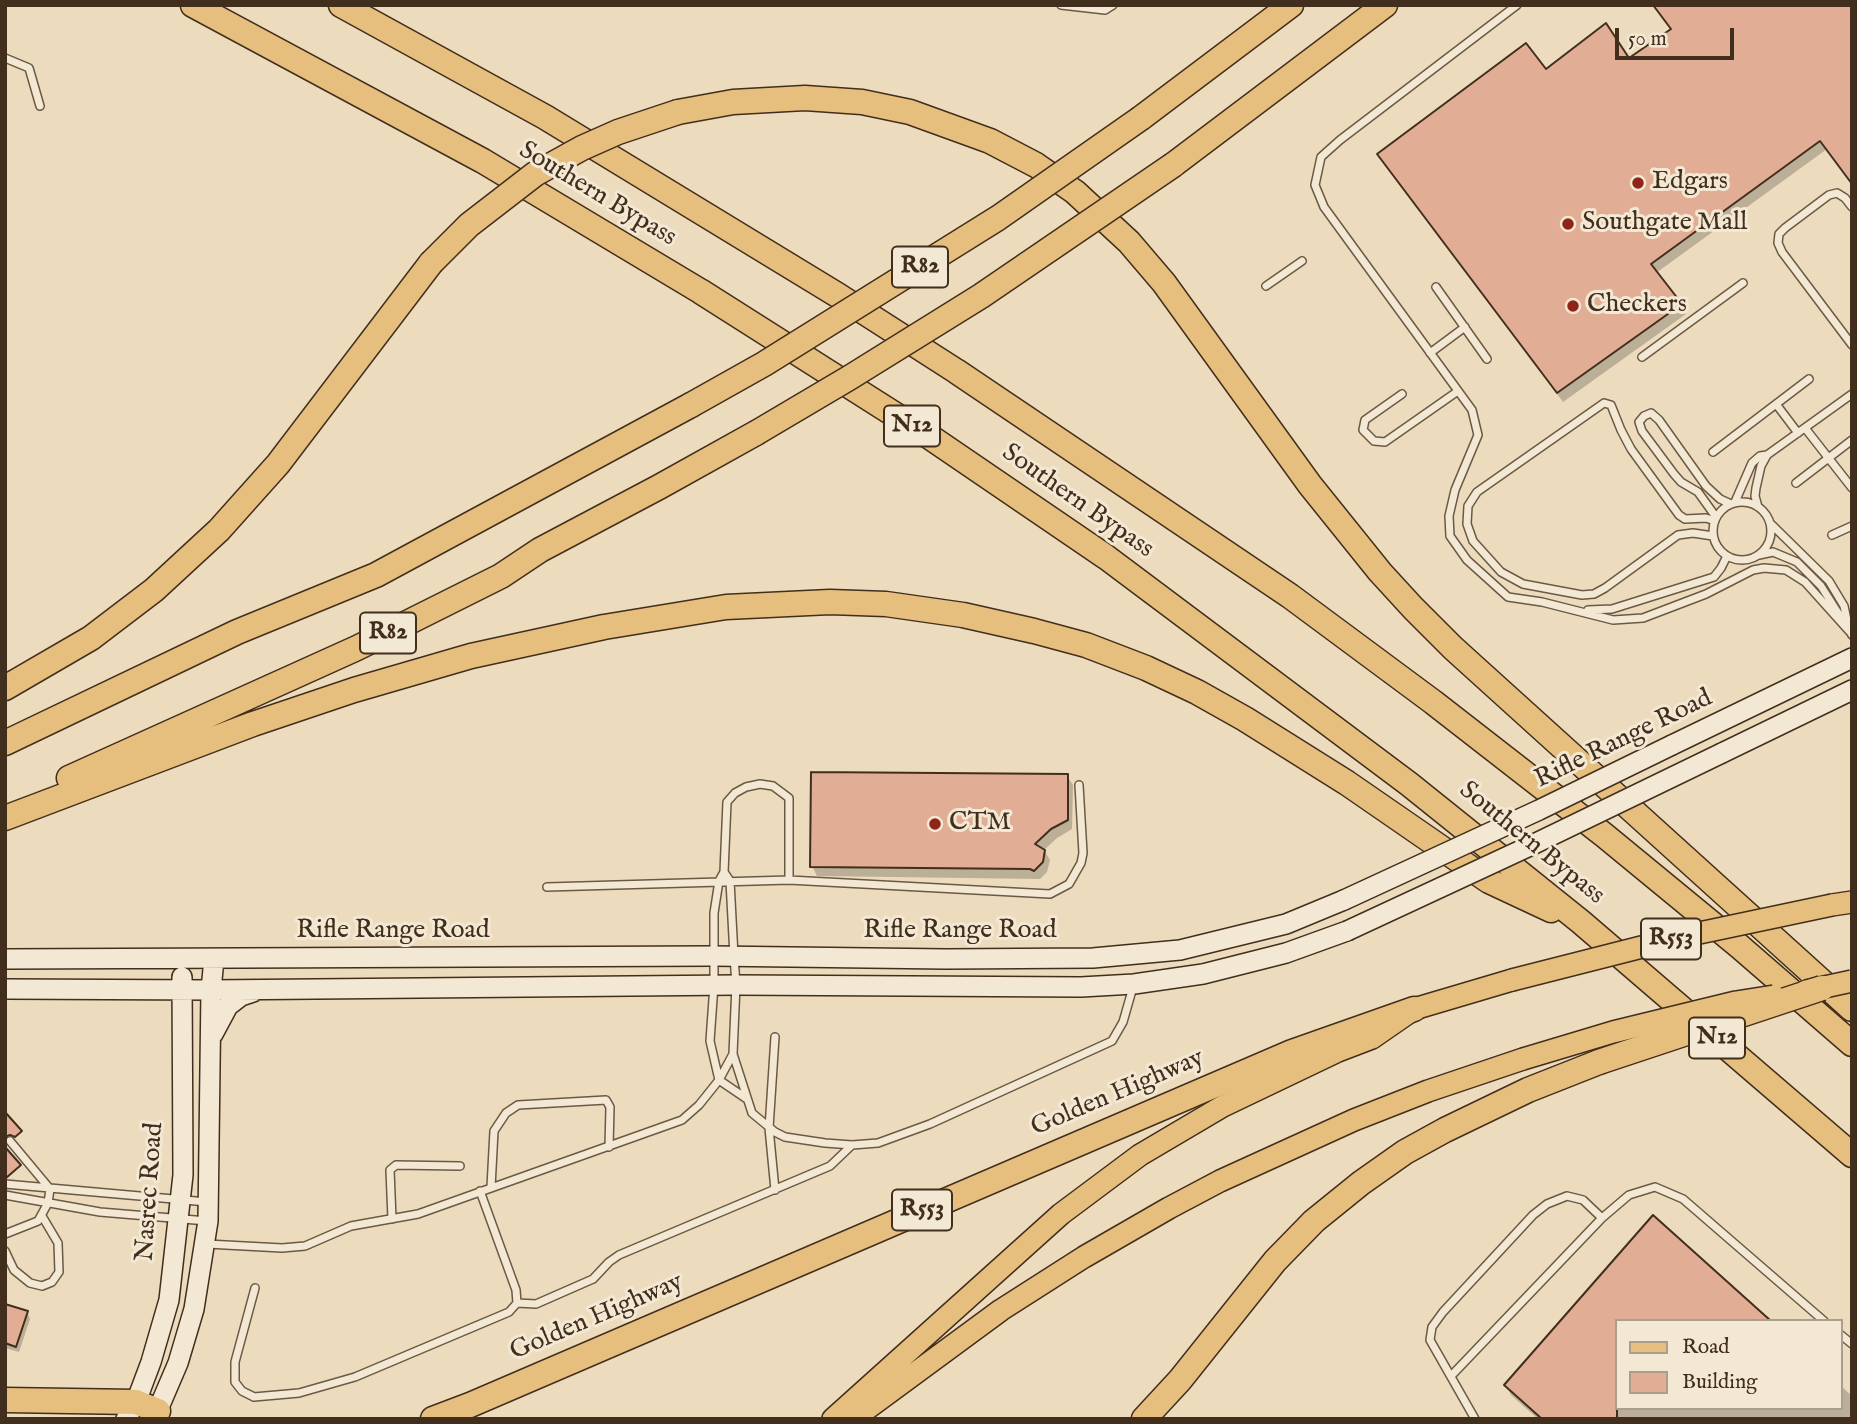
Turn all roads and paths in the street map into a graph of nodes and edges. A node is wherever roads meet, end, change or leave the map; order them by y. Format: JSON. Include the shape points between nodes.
{"nodes":[{"id":1,"x":193,"y":5,"type":"edge"},
{"id":2,"x":341,"y":5,"type":"edge"},
{"id":3,"x":1061,"y":5,"type":"edge"},
{"id":4,"x":1113,"y":5,"type":"edge"},
{"id":5,"x":1292,"y":5,"type":"edge"},
{"id":6,"x":1385,"y":5,"type":"edge"},
{"id":7,"x":1517,"y":5,"type":"edge"},
{"id":8,"x":5,"y":58,"type":"edge"},
{"id":9,"x":40,"y":106,"type":"dead end"},
{"id":10,"x":1852,"y":207,"type":"edge"},
{"id":11,"x":1302,"y":261,"type":"dead end"},
{"id":12,"x":1743,"y":283,"type":"dead end"},
{"id":13,"x":1266,"y":286,"type":"dead end"},
{"id":14,"x":1436,"y":287,"type":"dead end"},
{"id":15,"x":1465,"y":327,"type":"junction"},
{"id":16,"x":1852,"y":345,"type":"edge"},
{"id":17,"x":1430,"y":353,"type":"junction"},
{"id":18,"x":1643,"y":357,"type":"dead end"},
{"id":19,"x":1487,"y":359,"type":"dead end"},
{"id":20,"x":1809,"y":379,"type":"dead end"},
{"id":21,"x":1458,"y":391,"type":"junction"},
{"id":22,"x":1402,"y":394,"type":"dead end"},
{"id":23,"x":1852,"y":394,"type":"edge"},
{"id":24,"x":1776,"y":404,"type":"junction"},
{"id":25,"x":1801,"y":430,"type":"junction"},
{"id":26,"x":1852,"y":440,"type":"edge"},
{"id":27,"x":1713,"y":452,"type":"dead end"},
{"id":28,"x":1767,"y":455,"type":"junction"},
{"id":29,"x":1829,"y":457,"type":"junction"},
{"id":30,"x":1796,"y":483,"type":"dead end"},
{"id":31,"x":1852,"y":488,"type":"edge"},
{"id":32,"x":1733,"y":503,"type":"junction"},
{"id":33,"x":1759,"y":507,"type":"junction"},
{"id":34,"x":1715,"y":519,"type":"junction"},
{"id":35,"x":1770,"y":522,"type":"junction"},
{"id":36,"x":1852,"y":526,"type":"edge"},
{"id":37,"x":1832,"y":534,"type":"dead end"},
{"id":38,"x":1713,"y":536,"type":"junction"},
{"id":39,"x":1758,"y":555,"type":"junction"},
{"id":40,"x":1727,"y":556,"type":"junction"},
{"id":41,"x":1741,"y":561,"type":"junction"},
{"id":42,"x":1752,"y":570,"type":"junction"},
{"id":43,"x":1580,"y":611,"type":"junction"},
{"id":44,"x":1850,"y":633,"type":"edge"},
{"id":45,"x":1852,"y":658,"type":"edge"},
{"id":46,"x":5,"y":688,"type":"edge"},
{"id":47,"x":1848,"y":692,"type":"edge"},
{"id":48,"x":5,"y":743,"type":"edge"},
{"id":49,"x":1079,"y":785,"type":"dead end"},
{"id":50,"x":5,"y":806,"type":"edge"},
{"id":51,"x":5,"y":818,"type":"edge"},
{"id":52,"x":724,"y":872,"type":"junction"},
{"id":53,"x":789,"y":880,"type":"junction"},
{"id":54,"x":719,"y":881,"type":"junction"},
{"id":55,"x":730,"y":881,"type":"junction"},
{"id":56,"x":547,"y":887,"type":"dead end"},
{"id":57,"x":1842,"y":903,"type":"edge"},
{"id":58,"x":1581,"y":922,"type":"junction"},
{"id":59,"x":713,"y":956,"type":"junction"},
{"id":60,"x":734,"y":956,"type":"junction"},
{"id":61,"x":5,"y":959,"type":"edge"},
{"id":62,"x":182,"y":960,"type":"junction"},
{"id":63,"x":214,"y":960,"type":"junction"},
{"id":64,"x":1852,"y":981,"type":"edge"},
{"id":65,"x":1134,"y":984,"type":"junction"},
{"id":66,"x":714,"y":985,"type":"junction"},
{"id":67,"x":736,"y":985,"type":"junction"},
{"id":68,"x":1822,"y":988,"type":"junction"},
{"id":69,"x":5,"y":989,"type":"edge"},
{"id":70,"x":144,"y":989,"type":"junction"},
{"id":71,"x":183,"y":989,"type":"junction"},
{"id":72,"x":211,"y":990,"type":"junction"},
{"id":73,"x":260,"y":990,"type":"junction"},
{"id":74,"x":1414,"y":1009,"type":"junction"},
{"id":75,"x":1852,"y":1009,"type":"edge"},
{"id":76,"x":775,"y":1037,"type":"dead end"},
{"id":77,"x":210,"y":1041,"type":"junction"},
{"id":78,"x":1852,"y":1044,"type":"edge"},
{"id":79,"x":182,"y":1054,"type":"junction"},
{"id":80,"x":733,"y":1054,"type":"junction"},
{"id":81,"x":719,"y":1080,"type":"junction"},
{"id":82,"x":747,"y":1099,"type":"junction"},
{"id":83,"x":769,"y":1128,"type":"junction"},
{"id":84,"x":10,"y":1141,"type":"dead end"},
{"id":85,"x":852,"y":1145,"type":"junction"},
{"id":86,"x":610,"y":1147,"type":"junction"},
{"id":87,"x":1852,"y":1155,"type":"edge"},
{"id":88,"x":460,"y":1166,"type":"dead end"},
{"id":89,"x":6,"y":1183,"type":"edge"},
{"id":90,"x":491,"y":1187,"type":"junction"},
{"id":91,"x":50,"y":1189,"type":"junction"},
{"id":92,"x":775,"y":1190,"type":"junction"},
{"id":93,"x":481,"y":1191,"type":"junction"},
{"id":94,"x":5,"y":1195,"type":"edge"},
{"id":95,"x":180,"y":1199,"type":"junction"},
{"id":96,"x":48,"y":1203,"type":"junction"},
{"id":97,"x":207,"y":1211,"type":"junction"},
{"id":98,"x":41,"y":1216,"type":"junction"},
{"id":99,"x":1602,"y":1218,"type":"junction"},
{"id":100,"x":392,"y":1219,"type":"junction"},
{"id":101,"x":177,"y":1220,"type":"junction"},
{"id":102,"x":5,"y":1234,"type":"edge"},
{"id":103,"x":204,"y":1243,"type":"junction"},
{"id":104,"x":5,"y":1251,"type":"edge"},
{"id":105,"x":255,"y":1288,"type":"dead end"},
{"id":106,"x":517,"y":1303,"type":"junction"},
{"id":107,"x":1822,"y":1319,"type":"edge"},
{"id":108,"x":1452,"y":1375,"type":"junction"},
{"id":109,"x":5,"y":1400,"type":"edge"},
{"id":110,"x":143,"y":1413,"type":"edge"},
{"id":111,"x":433,"y":1419,"type":"edge"},
{"id":112,"x":833,"y":1419,"type":"edge"},
{"id":113,"x":853,"y":1419,"type":"edge"},
{"id":114,"x":1144,"y":1419,"type":"edge"},
{"id":115,"x":1475,"y":1419,"type":"edge"}],
"edges":[{"from":1,"to":58,"type":"highway","name":"Southern Bypass","number":"N12","via":[[483,161],[930,437],[1139,581],[1409,784]]},
{"from":2,"to":78,"type":"highway","name":"Southern Bypass","number":"N12","via":[[545,117],[839,296],[1290,596],[1604,835]]},
{"from":3,"to":4,"type":"lane","via":[[1105,10]]},
{"from":5,"to":48,"type":"highway","number":"R82","bridge":true,"via":[[1141,118],[965,239],[764,364],[376,575],[237,632]]},
{"from":6,"to":50,"type":"highway","number":"R82","bridge":true,"via":[[1173,166],[981,296],[756,433],[540,550],[501,576],[369,642]]},
{"from":7,"to":17,"type":"lane","via":[[1321,158],[1315,186],[1324,208]]},
{"from":8,"to":9,"type":"lane","via":[[29,68]]},
{"from":10,"to":16,"type":"lane","via":[[1837,193],[1829,195],[1785,228],[1778,243]]},
{"from":11,"to":13,"type":"lane"},
{"from":12,"to":18,"type":"lane"},
{"from":14,"to":15,"type":"lane"},
{"from":15,"to":17,"type":"lane"},
{"from":15,"to":19,"type":"lane"},
{"from":17,"to":21,"type":"lane"},
{"from":20,"to":24,"type":"lane"},
{"from":21,"to":22,"type":"lane","via":[[1385,442],[1374,441],[1363,430],[1365,420]]},
{"from":21,"to":43,"type":"lane","via":[[1472,410],[1478,435],[1455,490],[1450,536],[1467,559],[1508,597]]},
{"from":23,"to":25,"type":"lane"},
{"from":24,"to":25,"type":"lane"},
{"from":24,"to":27,"type":"lane"},
{"from":25,"to":28,"type":"lane"},
{"from":25,"to":29,"type":"lane"},
{"from":26,"to":29,"type":"lane"},
{"from":28,"to":32,"type":"lane","via":[[1752,463]]},
{"from":28,"to":33,"type":"lane","via":[[1756,488]]},
{"from":29,"to":30,"type":"lane"},
{"from":29,"to":31,"type":"lane"},
{"from":32,"to":33,"type":"lane"},
{"from":32,"to":34,"type":"lane"},
{"from":32,"to":34,"type":"lane","via":[[1720,499],[1706,486],[1659,420],[1651,413],[1644,416],[1639,422],[1642,431],[1681,482],[1698,492]]},
{"from":33,"to":35,"type":"lane"},
{"from":34,"to":38,"type":"lane"},
{"from":34,"to":38,"type":"lane","via":[[1679,515],[1631,449],[1611,405],[1604,403],[1477,492],[1468,506],[1467,524],[1473,541],[1501,572],[1523,584],[1582,595],[1605,588],[1678,535]]},
{"from":35,"to":39,"type":"lane","via":[[1770,541]]},
{"from":35,"to":44,"type":"lane","via":[[1829,580],[1844,606]]},
{"from":36,"to":37,"type":"lane"},
{"from":38,"to":40,"type":"lane"},
{"from":39,"to":41,"type":"lane"},
{"from":39,"to":44,"type":"lane","via":[[1773,552],[1797,562],[1821,586]]},
{"from":40,"to":41,"type":"lane"},
{"from":40,"to":43,"type":"lane","via":[[1714,577],[1612,609]]},
{"from":41,"to":42,"type":"lane"},
{"from":42,"to":43,"type":"lane","via":[[1643,618],[1613,620]]},
{"from":42,"to":44,"type":"lane","via":[[1786,570],[1805,582]]},
{"from":45,"to":60,"type":"main road","name":"Rifle Range Road","bridge":true,"via":[[1343,900],[1286,924],[1241,936],[1180,950],[1093,958]]},
{"from":46,"to":75,"type":"highway","bridge":true,"via":[[91,638],[154,590],[219,530],[278,464],[431,263],[469,225],[535,174],[594,142],[678,112],[733,102],[805,98],[862,102],[930,118],[990,141],[1075,191],[1164,283],[1310,485],[1413,608]]},
{"from":47,"to":65,"type":"main road","name":"Rifle Range Road","bridge":true,"via":[[1347,931],[1241,965]]},
{"from":49,"to":53,"type":"lane","via":[[1081,863],[1069,884],[1050,894]]},
{"from":51,"to":58,"type":"highway","via":[[253,724],[471,656],[726,607],[886,604],[1034,631],[1146,668],[1297,750],[1489,881]]},
{"from":52,"to":53,"type":"lane","via":[[727,802],[746,786],[760,784],[784,792],[790,803]]},
{"from":52,"to":54,"type":"lane"},
{"from":52,"to":55,"type":"lane"},
{"from":53,"to":55,"type":"lane"},
{"from":54,"to":55,"type":"lane"},
{"from":54,"to":56,"type":"lane"},
{"from":54,"to":59,"type":"lane"},
{"from":55,"to":60,"type":"lane"},
{"from":57,"to":74,"type":"main road","name":"Golden Highway","number":"R553","bridge":true,"via":[[1685,936]]},
{"from":58,"to":87,"type":"highway","name":"Southern Bypass","number":"N12"},
{"from":59,"to":60,"type":"main road","name":"Rifle Range Road"},
{"from":59,"to":63,"type":"main road","name":"Rifle Range Road"},
{"from":59,"to":66,"type":"lane"},
{"from":60,"to":67,"type":"lane"},
{"from":61,"to":62,"type":"main road","name":"Rifle Range Road"},
{"from":62,"to":63,"type":"main road","name":"Rifle Range Road"},
{"from":62,"to":71,"type":"main road","name":"Nasrec Road"},
{"from":63,"to":72,"type":"main road","name":"Nasrec Road"},
{"from":64,"to":68,"type":"main road","bridge":true},
{"from":65,"to":67,"type":"main road","name":"Rifle Range Road"},
{"from":65,"to":85,"type":"lane","via":[[1123,1023],[1111,1041],[930,1124],[878,1143]]},
{"from":66,"to":67,"type":"main road","name":"Rifle Range Road"},
{"from":66,"to":73,"type":"main road","name":"Rifle Range Road"},
{"from":66,"to":81,"type":"lane","via":[[710,1041]]},
{"from":67,"to":80,"type":"lane"},
{"from":68,"to":113,"type":"main road","bridge":true,"via":[[1736,1002],[1613,1032],[1428,1091],[1354,1120],[1220,1181],[1084,1257],[1001,1310]]},
{"from":68,"to":114,"type":"highway","bridge":true,"via":[[1599,1062],[1528,1090],[1405,1152],[1314,1221],[1275,1261]]},
{"from":69,"to":70,"type":"main road","name":"Rifle Range Road"},
{"from":70,"to":71,"type":"main road","name":"Rifle Range Road"},
{"from":70,"to":79,"type":"main road","via":[[168,1007]]},
{"from":71,"to":72,"type":"main road","name":"Rifle Range Road"},
{"from":71,"to":79,"type":"main road","name":"Nasrec Road"},
{"from":72,"to":73,"type":"main road","name":"Rifle Range Road"},
{"from":72,"to":77,"type":"main road","name":"Nasrec Road"},
{"from":73,"to":77,"type":"main road","via":[[228,1006]]},
{"from":74,"to":111,"type":"highway","name":"Golden Highway","number":"R553","via":[[1292,1052]]},
{"from":74,"to":112,"type":"main road","via":[[1372,1038],[1223,1106],[1140,1155],[1061,1214]]},
{"from":76,"to":83,"type":"lane"},
{"from":77,"to":97,"type":"main road","name":"Nasrec Road"},
{"from":79,"to":95,"type":"main road","name":"Nasrec Road"},
{"from":80,"to":81,"type":"lane"},
{"from":80,"to":82,"type":"lane"},
{"from":81,"to":82,"type":"lane"},
{"from":81,"to":86,"type":"lane","via":[[682,1120]]},
{"from":82,"to":83,"type":"lane","via":[[752,1113]]},
{"from":83,"to":85,"type":"lane","via":[[785,1138]]},
{"from":83,"to":92,"type":"lane"},
{"from":84,"to":91,"type":"lane"},
{"from":85,"to":92,"type":"lane","via":[[830,1166]]},
{"from":86,"to":90,"type":"lane"},
{"from":86,"to":90,"type":"lane","via":[[606,1100],[518,1105],[494,1131]]},
{"from":88,"to":100,"type":"lane","via":[[396,1166],[390,1170]]},
{"from":89,"to":91,"type":"lane"},
{"from":90,"to":93,"type":"lane"},
{"from":91,"to":95,"type":"lane"},
{"from":91,"to":96,"type":"lane"},
{"from":92,"to":106,"type":"lane","via":[[619,1255],[582,1284],[536,1304]]},
{"from":93,"to":100,"type":"lane"},
{"from":93,"to":106,"type":"lane"},
{"from":94,"to":96,"type":"lane"},
{"from":95,"to":97,"type":"lane"},
{"from":95,"to":101,"type":"main road","name":"Nasrec Road"},
{"from":96,"to":98,"type":"lane"},
{"from":96,"to":101,"type":"lane"},
{"from":97,"to":101,"type":"lane"},
{"from":97,"to":103,"type":"main road","name":"Nasrec Road"},
{"from":98,"to":102,"type":"lane"},
{"from":98,"to":104,"type":"lane","via":[[58,1243],[59,1272],[52,1282],[42,1286],[30,1283],[14,1270]]},
{"from":99,"to":107,"type":"lane","via":[[1629,1195],[1655,1187],[1669,1192],[1683,1199]]},
{"from":99,"to":108,"type":"lane"},
{"from":99,"to":108,"type":"lane","via":[[1583,1200],[1567,1196],[1533,1215],[1432,1327],[1430,1340]]},
{"from":100,"to":103,"type":"lane","via":[[351,1226],[305,1246]]},
{"from":101,"to":110,"type":"main road","name":"Nasrec Road","via":[[169,1300],[151,1362]]},
{"from":103,"to":110,"type":"main road","name":"Nasrec Road","via":[[194,1309],[178,1363]]},
{"from":105,"to":106,"type":"lane","via":[[235,1362],[235,1382],[254,1397],[299,1393],[355,1377],[509,1312]]},
{"from":108,"to":115,"type":"lane"},
{"from":109,"to":110,"type":"highway"}]}
